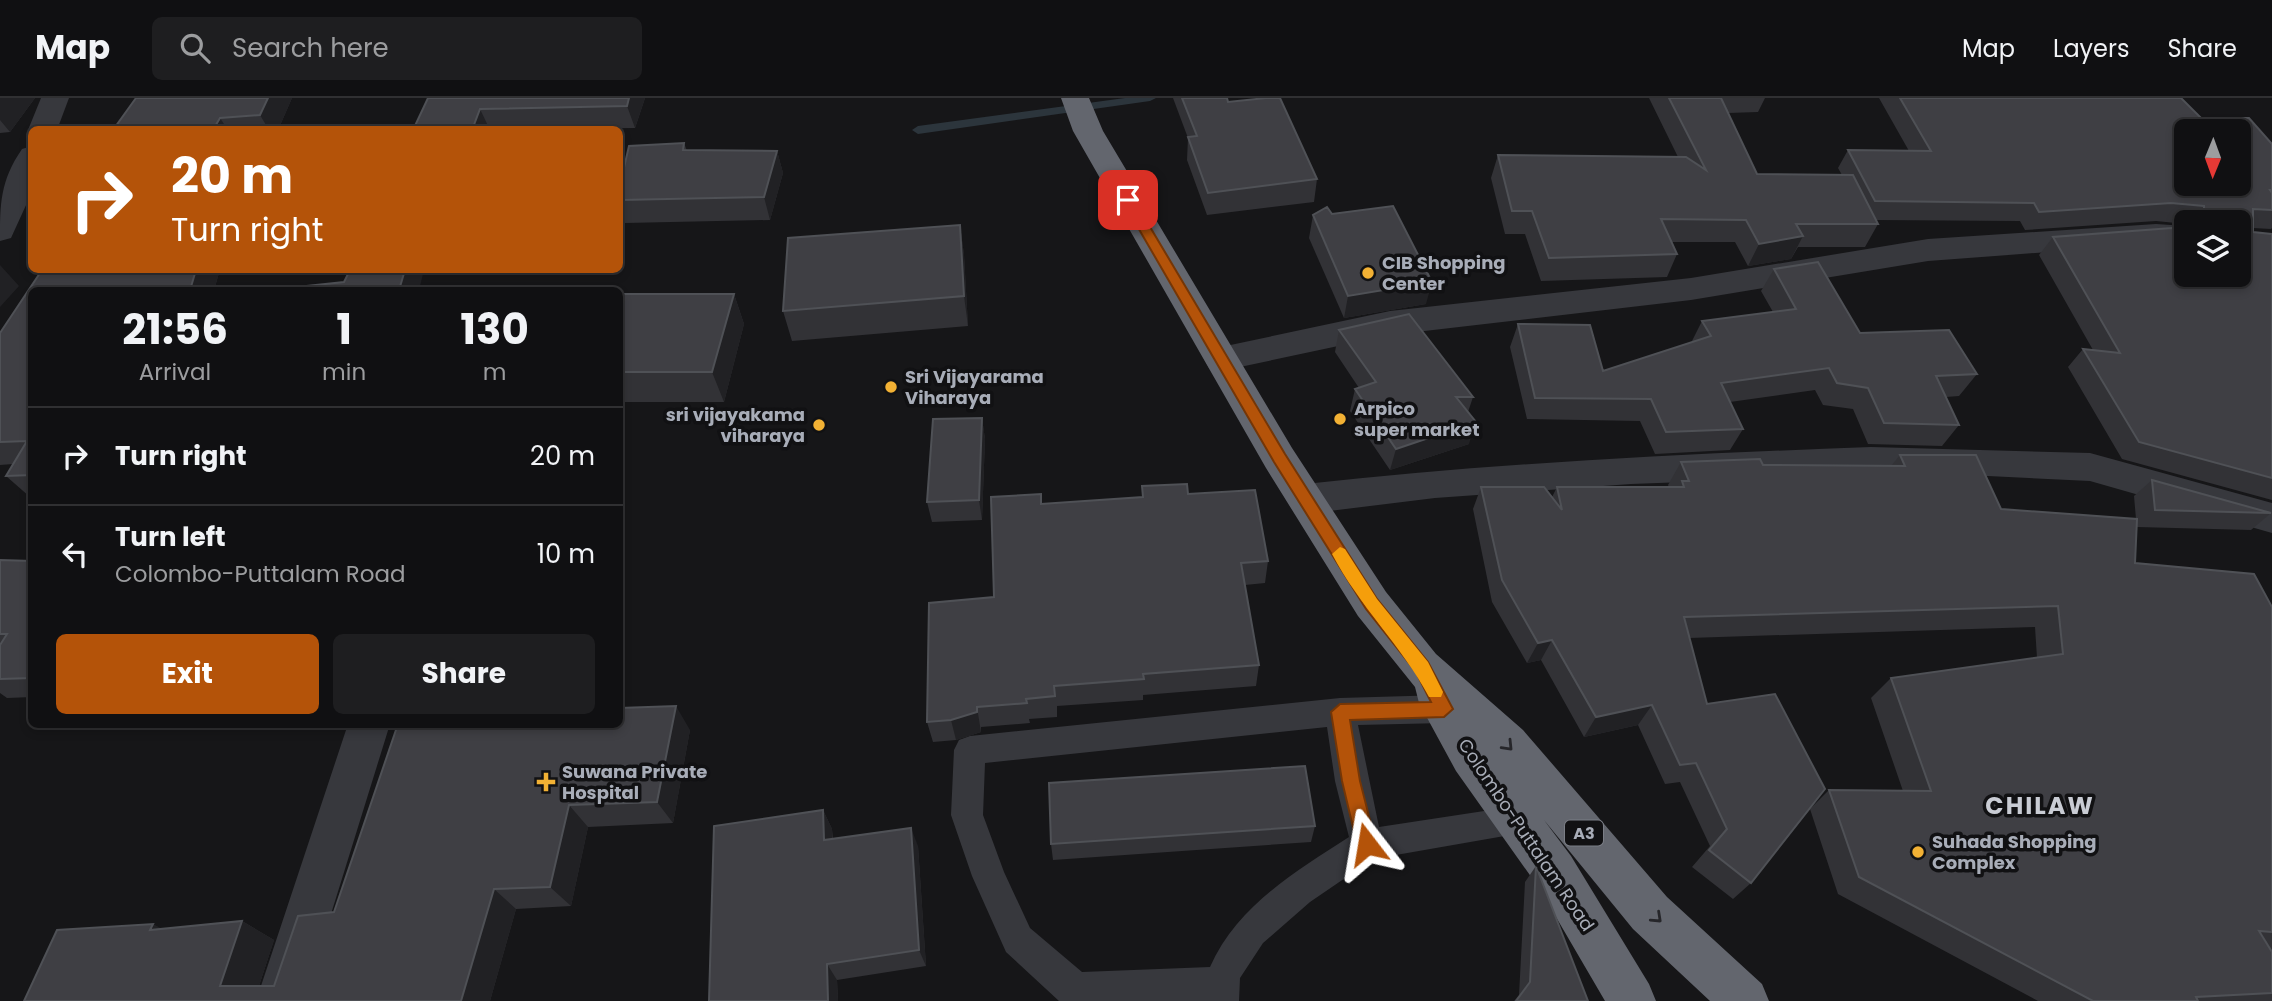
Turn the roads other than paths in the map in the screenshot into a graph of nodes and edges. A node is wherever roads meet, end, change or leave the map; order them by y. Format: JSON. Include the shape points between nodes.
{"nodes":[{"id":1,"x":55,"y":98,"type":"edge"},
{"id":2,"x":1075,"y":98,"type":"edge"},
{"id":3,"x":44,"y":126,"type":"edge"},
{"id":4,"x":28,"y":164,"type":"edge"},
{"id":5,"x":0,"y":231,"type":"edge"},
{"id":6,"x":2174,"y":235,"type":"edge"},
{"id":7,"x":1221,"y":359,"type":"junction"},
{"id":8,"x":1305,"y":499,"type":"junction"},
{"id":9,"x":2272,"y":518,"type":"edge"},
{"id":10,"x":1422,"y":667,"type":"junction"},
{"id":11,"x":1444,"y":709,"type":"junction"},
{"id":12,"x":1340,"y":712,"type":"junction"},
{"id":13,"x":368,"y":728,"type":"edge"},
{"id":14,"x":1517,"y":821,"type":"junction"},
{"id":15,"x":1367,"y":844,"type":"junction"},
{"id":16,"x":1220,"y":993,"type":"edge"},
{"id":17,"x":1076,"y":996,"type":"edge"},
{"id":18,"x":280,"y":1001,"type":"edge"},
{"id":19,"x":1632,"y":1001,"type":"edge"},
{"id":20,"x":1745,"y":1001,"type":"edge"}],
"edges":[{"from":1,"to":3,"type":"street"},
{"from":2,"to":7,"type":"highway","name":"Colombo-Puttalam Road","number":"A3","via":[[1088,131]]},
{"from":4,"to":5,"type":"street"},
{"from":6,"to":7,"type":"street","via":[[1928,250],[1691,289],[1390,323]]},
{"from":7,"to":8,"type":"highway","name":"Colombo-Puttalam Road","number":"A3"},
{"from":8,"to":9,"type":"street","via":[[1631,470],[1871,461],[1988,462],[2090,467]]},
{"from":8,"to":10,"type":"highway","name":"Colombo-Puttalam Road","number":"A3","via":[[1371,604]]},
{"from":10,"to":11,"type":"highway","name":"Colombo-Puttalam Road","number":"A3"},
{"from":10,"to":20,"type":"highway","name":"Colombo-Puttalam Road","number":"A3","one_way":true,"via":[[1508,744],[1650,913]]},
{"from":11,"to":12,"type":"lane"},
{"from":11,"to":14,"type":"highway","name":"Colombo-Puttalam Road","number":"A3","via":[[1471,757]]},
{"from":12,"to":15,"type":"lane"},
{"from":12,"to":17,"type":"lane","via":[[970,750],[967,815],[989,876],[1018,940]]},
{"from":13,"to":18,"type":"street"},
{"from":14,"to":15,"type":"lane"},
{"from":14,"to":19,"type":"highway","name":"Colombo-Puttalam Road","number":"A3","via":[[1562,884]]},
{"from":15,"to":16,"type":"lane","via":[[1273,909],[1249,932]]},
{"from":16,"to":17,"type":"lane"}]}
